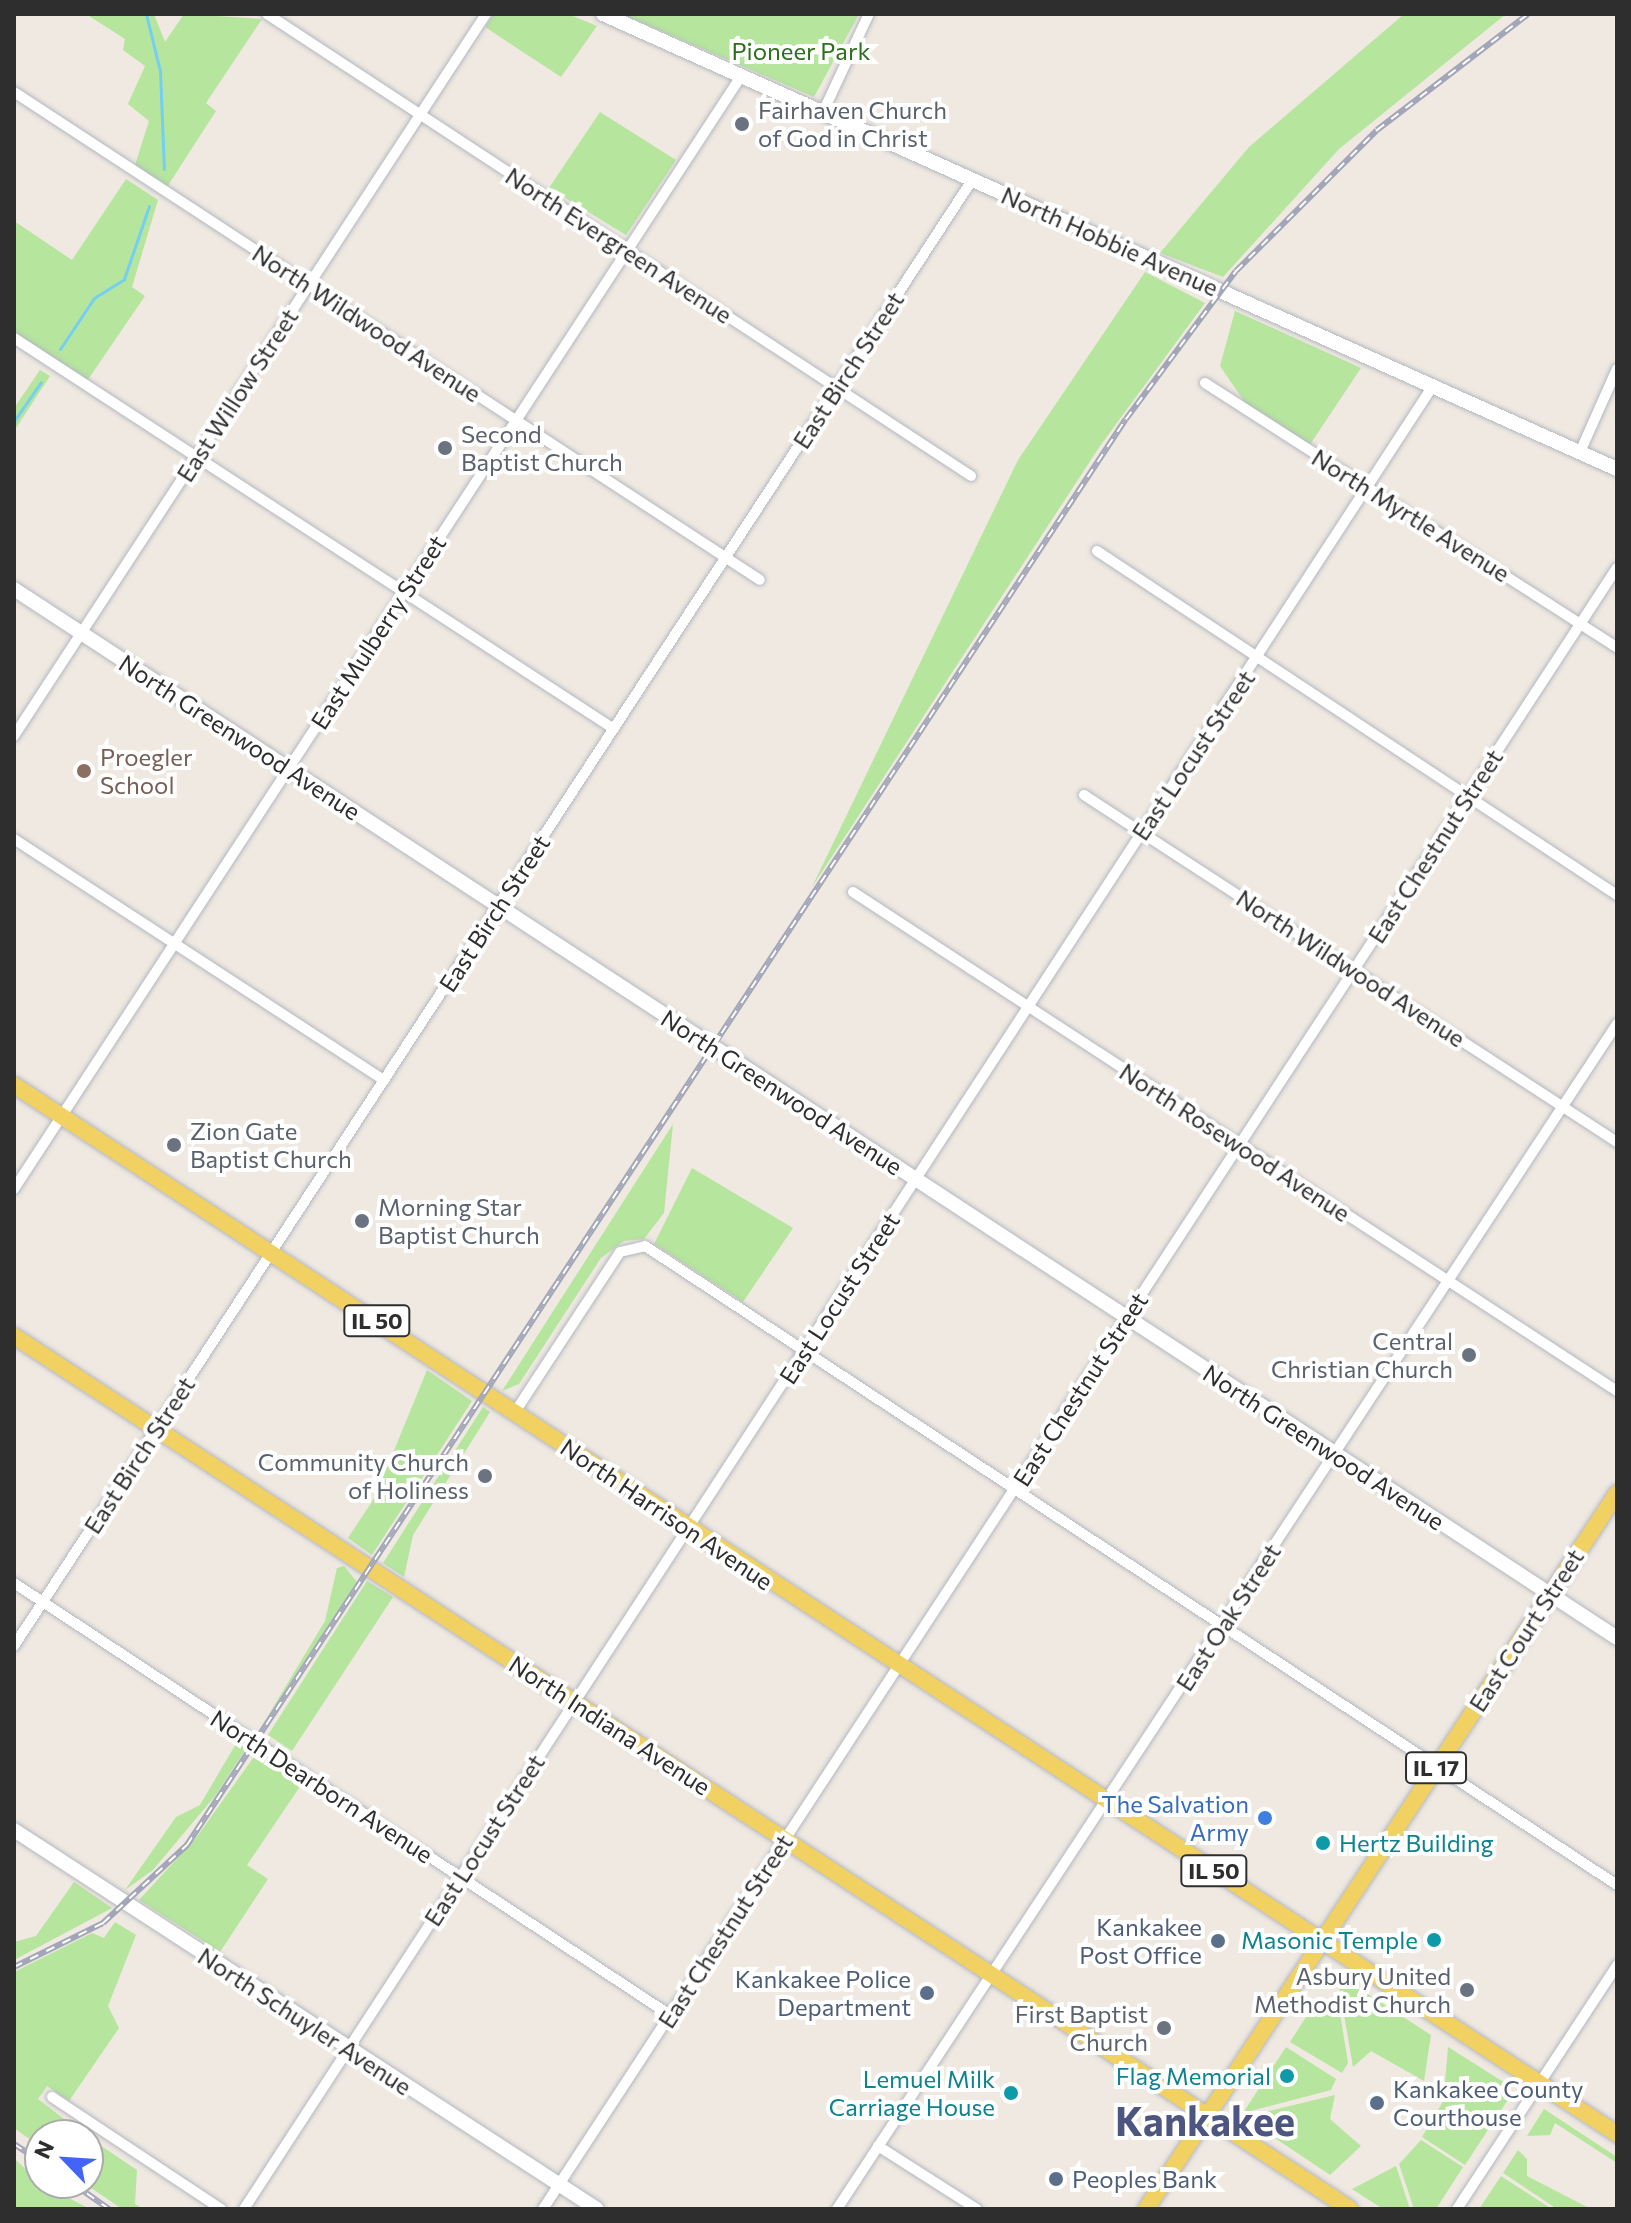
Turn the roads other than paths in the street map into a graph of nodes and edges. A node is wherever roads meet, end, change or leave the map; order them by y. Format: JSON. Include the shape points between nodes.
{"nodes":[{"id":1,"x":267,"y":14,"type":"edge"},
{"id":2,"x":486,"y":14,"type":"edge"},
{"id":3,"x":603,"y":14,"type":"edge"},
{"id":4,"x":869,"y":14,"type":"edge"},
{"id":5,"x":742,"y":75,"type":"junction"},
{"id":6,"x":14,"y":92,"type":"edge"},
{"id":7,"x":823,"y":112,"type":"junction"},
{"id":8,"x":420,"y":115,"type":"junction"},
{"id":9,"x":973,"y":179,"type":"junction"},
{"id":10,"x":627,"y":250,"type":"junction"},
{"id":11,"x":309,"y":285,"type":"junction"},
{"id":12,"x":14,"y":338,"type":"edge"},
{"id":13,"x":1617,"y":369,"type":"edge"},
{"id":14,"x":1205,"y":383,"type":"dead end"},
{"id":15,"x":1433,"y":386,"type":"junction"},
{"id":16,"x":837,"y":388,"type":"junction"},
{"id":17,"x":516,"y":421,"type":"junction"},
{"id":18,"x":1580,"y":452,"type":"junction"},
{"id":19,"x":196,"y":457,"type":"junction"},
{"id":20,"x":1617,"y":469,"type":"edge"},
{"id":21,"x":971,"y":476,"type":"dead end"},
{"id":22,"x":1370,"y":490,"type":"junction"},
{"id":23,"x":1097,"y":551,"type":"dead end"},
{"id":24,"x":726,"y":558,"type":"junction"},
{"id":25,"x":1617,"y":568,"type":"edge"},
{"id":26,"x":760,"y":580,"type":"dead end"},
{"id":27,"x":14,"y":589,"type":"edge"},
{"id":28,"x":405,"y":591,"type":"junction"},
{"id":29,"x":1581,"y":623,"type":"junction"},
{"id":30,"x":81,"y":633,"type":"junction"},
{"id":31,"x":1617,"y":647,"type":"edge"},
{"id":32,"x":1257,"y":658,"type":"junction"},
{"id":33,"x":614,"y":729,"type":"junction"},
{"id":34,"x":14,"y":736,"type":"edge"},
{"id":35,"x":288,"y":769,"type":"junction"},
{"id":36,"x":1084,"y":795,"type":"dead end"},
{"id":37,"x":1467,"y":797,"type":"junction"},
{"id":38,"x":1141,"y":832,"type":"junction"},
{"id":39,"x":14,"y":839,"type":"edge"},
{"id":40,"x":853,"y":892,"type":"dead end"},
{"id":41,"x":1617,"y":895,"type":"edge"},
{"id":42,"x":498,"y":906,"type":"junction"},
{"id":43,"x":174,"y":943,"type":"junction"},
{"id":44,"x":1354,"y":970,"type":"junction"},
{"id":45,"x":1031,"y":1007,"type":"junction"},
{"id":46,"x":1617,"y":1024,"type":"edge"},
{"id":47,"x":384,"y":1080,"type":"junction"},
{"id":48,"x":14,"y":1085,"type":"edge"},
{"id":49,"x":1563,"y":1107,"type":"junction"},
{"id":50,"x":61,"y":1116,"type":"junction"},
{"id":51,"x":1617,"y":1142,"type":"edge"},
{"id":52,"x":1239,"y":1146,"type":"junction"},
{"id":53,"x":916,"y":1180,"type":"junction"},
{"id":54,"x":14,"y":1189,"type":"edge"},
{"id":55,"x":272,"y":1252,"type":"junction"},
{"id":56,"x":1450,"y":1281,"type":"junction"},
{"id":57,"x":1127,"y":1318,"type":"junction"},
{"id":58,"x":14,"y":1336,"type":"edge"},
{"id":59,"x":802,"y":1354,"type":"junction"},
{"id":60,"x":1617,"y":1391,"type":"edge"},
{"id":61,"x":515,"y":1412,"type":"junction"},
{"id":62,"x":156,"y":1429,"type":"junction"},
{"id":63,"x":1335,"y":1454,"type":"junction"},
{"id":64,"x":1012,"y":1492,"type":"junction"},
{"id":65,"x":1617,"y":1493,"type":"edge"},
{"id":66,"x":689,"y":1529,"type":"junction"},
{"id":67,"x":14,"y":1583,"type":"edge"},
{"id":68,"x":1549,"y":1594,"type":"junction"},
{"id":69,"x":43,"y":1602,"type":"junction"},
{"id":70,"x":1220,"y":1629,"type":"junction"},
{"id":71,"x":1617,"y":1638,"type":"edge"},
{"id":72,"x":14,"y":1646,"type":"edge"},
{"id":73,"x":898,"y":1668,"type":"junction"},
{"id":74,"x":574,"y":1702,"type":"junction"},
{"id":75,"x":1436,"y":1766,"type":"junction"},
{"id":76,"x":1106,"y":1802,"type":"junction"},
{"id":77,"x":14,"y":1830,"type":"edge"},
{"id":78,"x":785,"y":1839,"type":"junction"},
{"id":79,"x":459,"y":1876,"type":"junction"},
{"id":80,"x":1617,"y":1885,"type":"edge"},
{"id":81,"x":1322,"y":1941,"type":"junction"},
{"id":82,"x":1617,"y":1965,"type":"edge"},
{"id":83,"x":993,"y":1975,"type":"junction"},
{"id":84,"x":670,"y":2015,"type":"junction"},
{"id":85,"x":348,"y":2049,"type":"junction"},
{"id":86,"x":1539,"y":2083,"type":"junction"},
{"id":87,"x":52,"y":2097,"type":"dead end"},
{"id":88,"x":1207,"y":2115,"type":"junction"},
{"id":89,"x":1617,"y":2134,"type":"edge"},
{"id":90,"x":878,"y":2146,"type":"junction"},
{"id":91,"x":560,"y":2184,"type":"junction"},
{"id":92,"x":221,"y":2209,"type":"edge"},
{"id":93,"x":244,"y":2209,"type":"edge"},
{"id":94,"x":543,"y":2209,"type":"edge"},
{"id":95,"x":597,"y":2209,"type":"edge"},
{"id":96,"x":837,"y":2209,"type":"edge"},
{"id":97,"x":977,"y":2209,"type":"edge"},
{"id":98,"x":1146,"y":2209,"type":"edge"},
{"id":99,"x":1350,"y":2209,"type":"edge"},
{"id":100,"x":1457,"y":2209,"type":"edge"}],
"edges":[{"from":1,"to":8,"type":"street","name":"North Evergreen Avenue"},
{"from":2,"to":8,"type":"street","name":"East Willow Street"},
{"from":3,"to":5,"type":"street","name":"North Hobbie Avenue"},
{"from":4,"to":7,"type":"street"},
{"from":5,"to":7,"type":"street","name":"North Hobbie Avenue"},
{"from":5,"to":10,"type":"street","name":"East Mulberry Street"},
{"from":6,"to":11,"type":"street","name":"North Wildwood Avenue"},
{"from":7,"to":9,"type":"street","name":"North Hobbie Avenue"},
{"from":8,"to":10,"type":"street","name":"North Evergreen Avenue"},
{"from":8,"to":11,"type":"street","name":"East Willow Street"},
{"from":9,"to":15,"type":"street","name":"North Hobbie Avenue"},
{"from":9,"to":16,"type":"street","name":"East Birch Street"},
{"from":10,"to":16,"type":"street","name":"North Evergreen Avenue"},
{"from":10,"to":17,"type":"street","name":"East Mulberry Street"},
{"from":11,"to":17,"type":"street","name":"North Wildwood Avenue"},
{"from":11,"to":19,"type":"street","name":"East Willow Street"},
{"from":12,"to":19,"type":"street"},
{"from":13,"to":18,"type":"street"},
{"from":14,"to":22,"type":"street","name":"North Myrtle Avenue"},
{"from":15,"to":18,"type":"street","name":"North Hobbie Avenue"},
{"from":15,"to":22,"type":"street","name":"East Locust Street"},
{"from":16,"to":21,"type":"street","name":"North Evergreen Avenue"},
{"from":16,"to":24,"type":"street","name":"East Birch Street"},
{"from":17,"to":24,"type":"street","name":"North Wildwood Avenue"},
{"from":17,"to":28,"type":"street","name":"East Mulberry Street"},
{"from":18,"to":20,"type":"street","name":"North Hobbie Avenue"},
{"from":19,"to":28,"type":"street"},
{"from":19,"to":30,"type":"street","name":"East Willow Street"},
{"from":22,"to":29,"type":"street","name":"North Myrtle Avenue"},
{"from":22,"to":32,"type":"street","name":"East Locust Street"},
{"from":23,"to":32,"type":"street"},
{"from":24,"to":26,"type":"street","name":"North Wildwood Avenue"},
{"from":24,"to":33,"type":"street","name":"East Birch Street"},
{"from":25,"to":29,"type":"street","name":"East Chestnut Street"},
{"from":27,"to":30,"type":"street","name":"North Greenwood Avenue"},
{"from":28,"to":33,"type":"street"},
{"from":28,"to":35,"type":"street","name":"East Mulberry Street"},
{"from":29,"to":31,"type":"street","name":"North Myrtle Avenue"},
{"from":29,"to":37,"type":"street","name":"East Chestnut Street"},
{"from":30,"to":34,"type":"street","name":"East Willow Street"},
{"from":30,"to":35,"type":"street","name":"North Greenwood Avenue"},
{"from":32,"to":37,"type":"street"},
{"from":32,"to":38,"type":"street","name":"East Locust Street"},
{"from":33,"to":42,"type":"street","name":"East Birch Street"},
{"from":35,"to":42,"type":"street","name":"North Greenwood Avenue"},
{"from":35,"to":43,"type":"street","name":"East Mulberry Street"},
{"from":36,"to":38,"type":"street","name":"North Wildwood Avenue"},
{"from":37,"to":41,"type":"street"},
{"from":37,"to":44,"type":"street","name":"East Chestnut Street"},
{"from":38,"to":44,"type":"street","name":"North Wildwood Avenue"},
{"from":38,"to":45,"type":"street","name":"East Locust Street"},
{"from":39,"to":43,"type":"street"},
{"from":40,"to":45,"type":"street","name":"North Rosewood Avenue"},
{"from":42,"to":47,"type":"street","name":"East Birch Street"},
{"from":42,"to":53,"type":"street","name":"North Greenwood Avenue"},
{"from":43,"to":47,"type":"street"},
{"from":43,"to":50,"type":"street","name":"East Mulberry Street"},
{"from":44,"to":49,"type":"street","name":"North Wildwood Avenue"},
{"from":44,"to":52,"type":"street","name":"East Chestnut Street"},
{"from":45,"to":52,"type":"street","name":"North Rosewood Avenue"},
{"from":45,"to":53,"type":"street","name":"East Locust Street"},
{"from":46,"to":49,"type":"street","name":"East Oak Street"},
{"from":47,"to":55,"type":"street","name":"East Birch Street"},
{"from":48,"to":50,"type":"main road","name":"North Harrison Avenue","number":"IL 50"},
{"from":49,"to":51,"type":"street","name":"North Wildwood Avenue"},
{"from":49,"to":56,"type":"street","name":"East Oak Street"},
{"from":50,"to":54,"type":"street","name":"East Mulberry Street"},
{"from":50,"to":55,"type":"main road","name":"North Harrison Avenue","number":"IL 50"},
{"from":52,"to":56,"type":"street","name":"North Rosewood Avenue"},
{"from":52,"to":57,"type":"street","name":"East Chestnut Street"},
{"from":53,"to":57,"type":"street","name":"North Greenwood Avenue"},
{"from":53,"to":59,"type":"street","name":"East Locust Street"},
{"from":55,"to":61,"type":"main road","name":"North Harrison Avenue","number":"IL 50"},
{"from":55,"to":62,"type":"street","name":"East Birch Street"},
{"from":56,"to":60,"type":"street","name":"North Rosewood Avenue"},
{"from":56,"to":63,"type":"street","name":"East Oak Street"},
{"from":57,"to":63,"type":"street","name":"North Greenwood Avenue"},
{"from":57,"to":64,"type":"street","name":"East Chestnut Street"},
{"from":58,"to":62,"type":"main road","name":"North Indiana Avenue"},
{"from":59,"to":61,"type":"street","via":[[635,1245],[620,1252]]},
{"from":59,"to":64,"type":"street"},
{"from":59,"to":66,"type":"street","name":"East Locust Street"},
{"from":61,"to":66,"type":"main road","name":"North Harrison Avenue","number":"IL 50"},
{"from":62,"to":69,"type":"street","name":"East Birch Street"},
{"from":62,"to":74,"type":"main road","name":"North Indiana Avenue"},
{"from":63,"to":68,"type":"street","name":"North Greenwood Avenue"},
{"from":63,"to":70,"type":"street","name":"East Oak Street"},
{"from":64,"to":70,"type":"street"},
{"from":64,"to":73,"type":"street","name":"East Chestnut Street"},
{"from":65,"to":68,"type":"main road","name":"East Court Street","number":"IL 17"},
{"from":66,"to":73,"type":"main road","name":"North Harrison Avenue","number":"IL 50"},
{"from":66,"to":74,"type":"street","name":"East Locust Street"},
{"from":67,"to":69,"type":"street","name":"North Dearborn Avenue"},
{"from":68,"to":71,"type":"street","name":"North Greenwood Avenue"},
{"from":68,"to":75,"type":"main road","name":"East Court Street","number":"IL 17"},
{"from":69,"to":72,"type":"street","name":"East Birch Street"},
{"from":69,"to":79,"type":"street","name":"North Dearborn Avenue"},
{"from":70,"to":75,"type":"street"},
{"from":70,"to":76,"type":"street","name":"East Oak Street"},
{"from":73,"to":76,"type":"main road","name":"North Harrison Avenue","number":"IL 50"},
{"from":73,"to":78,"type":"street","name":"East Chestnut Street"},
{"from":74,"to":78,"type":"main road","name":"North Indiana Avenue"},
{"from":74,"to":79,"type":"street","name":"East Locust Street"},
{"from":75,"to":80,"type":"street"},
{"from":75,"to":81,"type":"main road","name":"East Court Street","number":"IL 17"},
{"from":76,"to":81,"type":"main road","name":"North Harrison Avenue","number":"IL 50"},
{"from":76,"to":83,"type":"street","name":"East Oak Street"},
{"from":77,"to":85,"type":"street","name":"North Schuyler Avenue"},
{"from":78,"to":83,"type":"main road","name":"North Indiana Avenue"},
{"from":78,"to":84,"type":"street","name":"East Chestnut Street"},
{"from":79,"to":84,"type":"street","name":"North Dearborn Avenue"},
{"from":79,"to":85,"type":"street","name":"East Locust Street"},
{"from":81,"to":86,"type":"main road","number":"IL 50"},
{"from":81,"to":88,"type":"main road","name":"East Court Street","number":"IL 17"},
{"from":82,"to":86,"type":"street"},
{"from":83,"to":88,"type":"main road","name":"North Indiana Avenue"},
{"from":83,"to":90,"type":"street","name":"East Oak Street"},
{"from":84,"to":91,"type":"street","name":"East Chestnut Street"},
{"from":85,"to":91,"type":"street","name":"North Schuyler Avenue"},
{"from":85,"to":93,"type":"street","name":"East Locust Street"},
{"from":86,"to":89,"type":"main road","number":"IL 50"},
{"from":86,"to":100,"type":"street"},
{"from":87,"to":92,"type":"street"},
{"from":88,"to":98,"type":"main road","name":"East Court Street","number":"IL 17"},
{"from":88,"to":99,"type":"main road","name":"North Indiana Avenue"},
{"from":90,"to":96,"type":"street","name":"East Oak Street"},
{"from":90,"to":97,"type":"street"},
{"from":91,"to":94,"type":"street","name":"East Chestnut Street"},
{"from":91,"to":95,"type":"street","name":"North Schuyler Avenue"}]}
